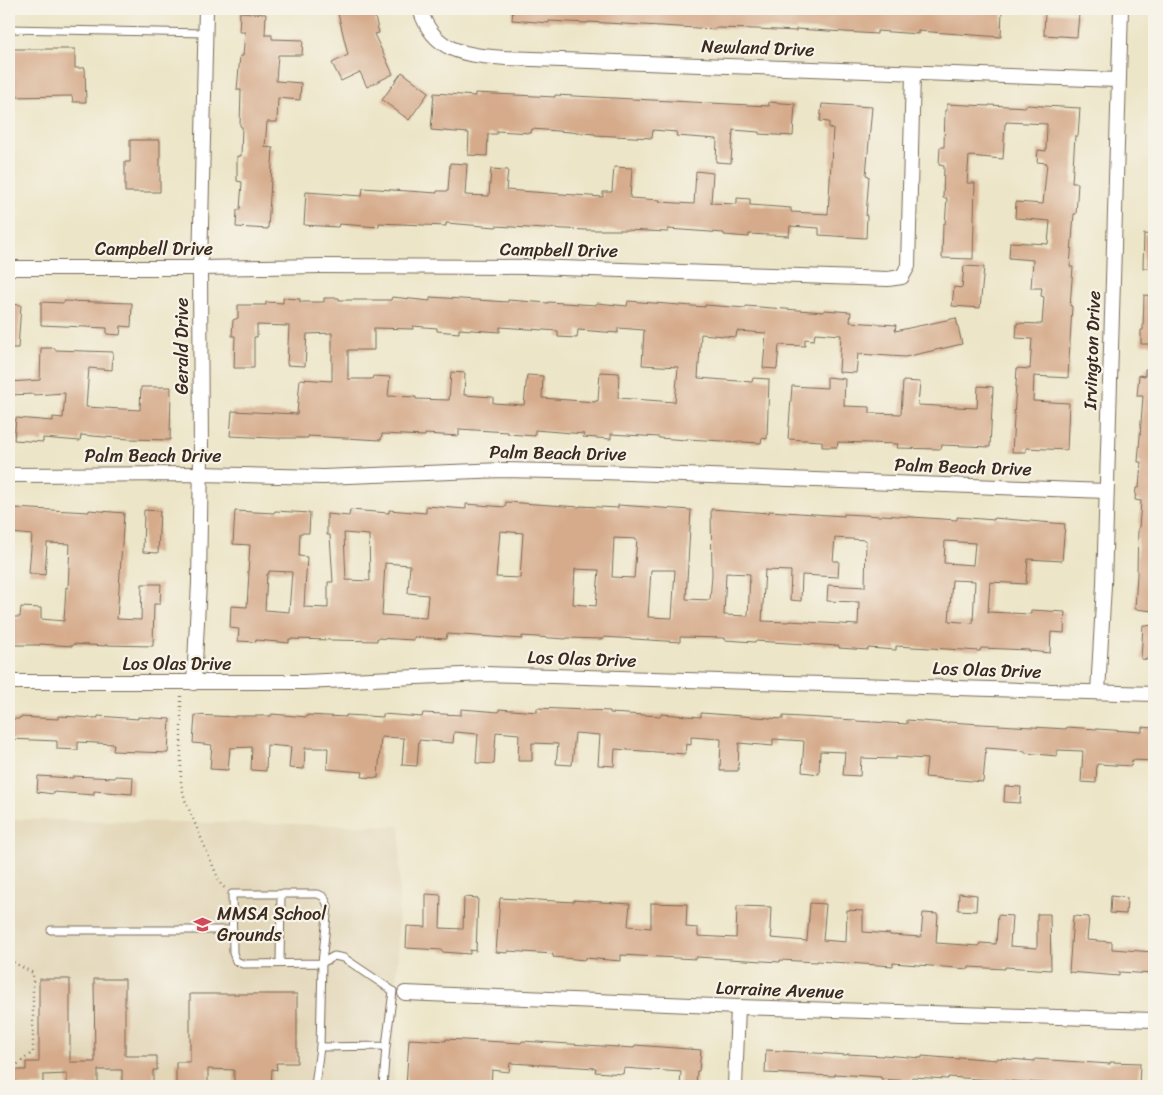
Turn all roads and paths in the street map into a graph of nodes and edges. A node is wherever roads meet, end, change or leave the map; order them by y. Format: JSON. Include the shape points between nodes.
{"nodes":[{"id":1,"x":206,"y":9,"type":"edge"},
{"id":2,"x":420,"y":9,"type":"edge"},
{"id":3,"x":1121,"y":9,"type":"edge"},
{"id":4,"x":9,"y":29,"type":"edge"},
{"id":5,"x":206,"y":33,"type":"junction"},
{"id":6,"x":913,"y":72,"type":"junction"},
{"id":7,"x":1118,"y":80,"type":"junction"},
{"id":8,"x":9,"y":268,"type":"edge"},
{"id":9,"x":200,"y":268,"type":"junction"},
{"id":10,"x":201,"y":474,"type":"junction"},
{"id":11,"x":9,"y":475,"type":"edge"},
{"id":12,"x":1106,"y":490,"type":"junction"},
{"id":13,"x":9,"y":682,"type":"edge"},
{"id":14,"x":188,"y":682,"type":"junction"},
{"id":15,"x":1098,"y":692,"type":"junction"},
{"id":16,"x":1154,"y":694,"type":"edge"},
{"id":17,"x":232,"y":894,"type":"junction"},
{"id":18,"x":281,"y":894,"type":"junction"},
{"id":19,"x":51,"y":930,"type":"dead end"},
{"id":20,"x":233,"y":930,"type":"junction"},
{"id":21,"x":9,"y":960,"type":"edge"},
{"id":22,"x":280,"y":963,"type":"junction"},
{"id":23,"x":322,"y":963,"type":"junction"},
{"id":24,"x":399,"y":992,"type":"junction"},
{"id":25,"x":738,"y":1007,"type":"junction"},
{"id":26,"x":1154,"y":1020,"type":"edge"},
{"id":27,"x":386,"y":1046,"type":"junction"},
{"id":28,"x":320,"y":1047,"type":"junction"},
{"id":29,"x":9,"y":1071,"type":"edge"},
{"id":30,"x":315,"y":1086,"type":"edge"},
{"id":31,"x":383,"y":1086,"type":"edge"},
{"id":32,"x":735,"y":1086,"type":"edge"}],
"edges":[{"from":1,"to":5,"type":"street","name":"Gerald Drive"},
{"from":2,"to":6,"type":"street","name":"Newland Drive","via":[[423,21],[436,38],[448,48],[471,56]]},
{"from":3,"to":7,"type":"street","name":"Irvington Drive"},
{"from":4,"to":5,"type":"lane"},
{"from":5,"to":9,"type":"street","name":"Gerald Drive"},
{"from":6,"to":7,"type":"street","name":"Newland Drive"},
{"from":6,"to":9,"type":"street","name":"Campbell Drive","via":[[909,258],[902,277],[878,279],[532,267]]},
{"from":7,"to":12,"type":"street","name":"Irvington Drive"},
{"from":8,"to":9,"type":"street","name":"Campbell Drive"},
{"from":9,"to":10,"type":"street","name":"Gerald Drive"},
{"from":10,"to":11,"type":"street","name":"Palm Beach Drive"},
{"from":10,"to":12,"type":"street","name":"Palm Beach Drive","via":[[323,477],[503,470]]},
{"from":10,"to":14,"type":"street","name":"Gerald Drive","via":[[199,582]]},
{"from":12,"to":15,"type":"street","name":"Irvington Drive"},
{"from":13,"to":14,"type":"street","name":"Los Olas Drive"},
{"from":14,"to":15,"type":"street","name":"Los Olas Drive","via":[[303,682],[485,674]]},
{"from":14,"to":17,"type":"path","via":[[181,783],[221,885]]},
{"from":15,"to":16,"type":"street","name":"Los Olas Drive"},
{"from":17,"to":18,"type":"lane"},
{"from":17,"to":20,"type":"lane"},
{"from":18,"to":22,"type":"lane"},
{"from":18,"to":23,"type":"lane","via":[[318,894],[324,897],[328,906]]},
{"from":19,"to":20,"type":"lane"},
{"from":20,"to":22,"type":"lane","via":[[236,961],[243,964]]},
{"from":21,"to":29,"type":"path","via":[[33,973],[33,1052]]},
{"from":22,"to":23,"type":"lane"},
{"from":23,"to":24,"type":"lane","via":[[334,956],[344,958]]},
{"from":23,"to":28,"type":"lane"},
{"from":24,"to":25,"type":"street","name":"Lorraine Avenue"},
{"from":24,"to":27,"type":"lane"},
{"from":25,"to":26,"type":"street","name":"Lorraine Avenue"},
{"from":25,"to":32,"type":"street"},
{"from":27,"to":28,"type":"lane"},
{"from":27,"to":31,"type":"lane"},
{"from":28,"to":30,"type":"lane"}]}
